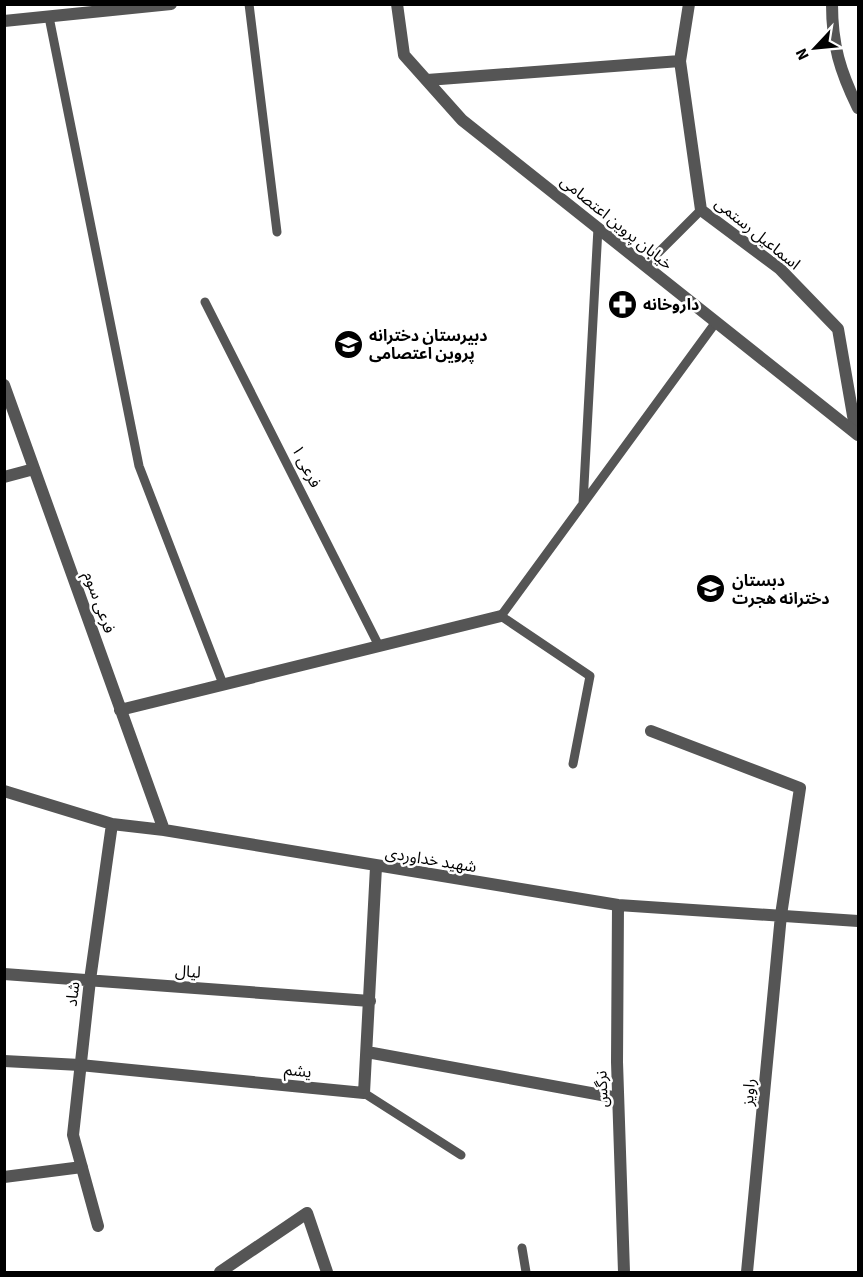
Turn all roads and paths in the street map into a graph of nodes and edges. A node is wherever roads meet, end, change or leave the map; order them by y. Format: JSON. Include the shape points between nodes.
{"nodes":[{"id":1,"x":171,"y":4,"type":"edge"},
{"id":2,"x":249,"y":4,"type":"edge"},
{"id":3,"x":397,"y":4,"type":"edge"},
{"id":4,"x":688,"y":4,"type":"edge"},
{"id":5,"x":832,"y":4,"type":"edge"},
{"id":6,"x":49,"y":17,"type":"junction"},
{"id":7,"x":4,"y":21,"type":"edge"},
{"id":8,"x":680,"y":61,"type":"junction"},
{"id":9,"x":427,"y":80,"type":"junction"},
{"id":10,"x":858,"y":108,"type":"edge"},
{"id":11,"x":701,"y":210,"type":"junction"},
{"id":12,"x":598,"y":228,"type":"junction"},
{"id":13,"x":278,"y":232,"type":"dead end"},
{"id":14,"x":645,"y":266,"type":"junction"},
{"id":15,"x":205,"y":302,"type":"dead end"},
{"id":16,"x":716,"y":322,"type":"junction"},
{"id":17,"x":4,"y":385,"type":"edge"},
{"id":18,"x":858,"y":433,"type":"edge"},
{"id":19,"x":34,"y":469,"type":"junction"},
{"id":20,"x":4,"y":477,"type":"edge"},
{"id":21,"x":583,"y":504,"type":"junction"},
{"id":22,"x":501,"y":616,"type":"junction"},
{"id":23,"x":379,"y":645,"type":"junction"},
{"id":24,"x":222,"y":684,"type":"junction"},
{"id":25,"x":120,"y":710,"type":"junction"},
{"id":26,"x":651,"y":731,"type":"dead end"},
{"id":27,"x":573,"y":764,"type":"dead end"},
{"id":28,"x":4,"y":791,"type":"edge"},
{"id":29,"x":112,"y":825,"type":"junction"},
{"id":30,"x":164,"y":831,"type":"junction"},
{"id":31,"x":375,"y":867,"type":"junction"},
{"id":32,"x":618,"y":905,"type":"junction"},
{"id":33,"x":781,"y":915,"type":"junction"},
{"id":34,"x":858,"y":922,"type":"edge"},
{"id":35,"x":4,"y":974,"type":"edge"},
{"id":36,"x":90,"y":980,"type":"junction"},
{"id":37,"x":370,"y":1001,"type":"junction"},
{"id":38,"x":367,"y":1052,"type":"junction"},
{"id":39,"x":4,"y":1061,"type":"edge"},
{"id":40,"x":80,"y":1065,"type":"junction"},
{"id":41,"x":364,"y":1093,"type":"junction"},
{"id":42,"x":618,"y":1098,"type":"junction"},
{"id":43,"x":461,"y":1155,"type":"dead end"},
{"id":44,"x":82,"y":1167,"type":"junction"},
{"id":45,"x":4,"y":1177,"type":"edge"},
{"id":46,"x":98,"y":1226,"type":"dead end"},
{"id":47,"x":522,"y":1248,"type":"dead end"},
{"id":48,"x":220,"y":1272,"type":"edge"},
{"id":49,"x":327,"y":1272,"type":"edge"},
{"id":50,"x":526,"y":1272,"type":"edge"},
{"id":51,"x":624,"y":1272,"type":"edge"},
{"id":52,"x":747,"y":1272,"type":"edge"}],
"edges":[{"from":1,"to":6,"type":"street"},
{"from":2,"to":13,"type":"lane"},
{"from":3,"to":9,"type":"street","name":"خیابان پروین اعتصامی","via":[[404,55]]},
{"from":4,"to":8,"type":"street","name":"اسماعیل رستمی"},
{"from":5,"to":10,"type":"street","via":[[832,38]]},
{"from":6,"to":7,"type":"street"},
{"from":6,"to":24,"type":"lane","via":[[139,466]]},
{"from":8,"to":9,"type":"street"},
{"from":8,"to":11,"type":"street","name":"اسماعیل رستمی"},
{"from":9,"to":12,"type":"street","name":"خیابان پروین اعتصامی","via":[[462,120]]},
{"from":11,"to":14,"type":"lane"},
{"from":11,"to":18,"type":"street","name":"اسماعیل رستمی","via":[[780,269],[838,328]]},
{"from":12,"to":14,"type":"street","name":"خیابان پروین اعتصامی"},
{"from":12,"to":21,"type":"lane"},
{"from":14,"to":16,"type":"street","name":"خیابان پروین اعتصامی"},
{"from":15,"to":23,"type":"lane","name":"فرعی ۱"},
{"from":16,"to":18,"type":"street","name":"خیابان پروین اعتصامی"},
{"from":16,"to":21,"type":"lane"},
{"from":17,"to":19,"type":"street","name":"فرعی سوم"},
{"from":19,"to":20,"type":"street"},
{"from":19,"to":25,"type":"street","name":"فرعی سوم"},
{"from":21,"to":22,"type":"lane"},
{"from":22,"to":23,"type":"street"},
{"from":22,"to":27,"type":"lane","via":[[590,676]]},
{"from":23,"to":24,"type":"street"},
{"from":24,"to":25,"type":"street"},
{"from":25,"to":30,"type":"street","name":"فرعی سوم"},
{"from":26,"to":33,"type":"street","name":"راویز","via":[[800,788]]},
{"from":28,"to":29,"type":"street","name":"شهید خداوردی"},
{"from":29,"to":30,"type":"street","name":"شهید خداوردی"},
{"from":29,"to":36,"type":"street","name":"شاد"},
{"from":30,"to":31,"type":"street","name":"شهید خداوردی"},
{"from":31,"to":32,"type":"street","name":"شهید خداوردی"},
{"from":31,"to":37,"type":"street"},
{"from":32,"to":33,"type":"street","name":"شهید خداوردی"},
{"from":32,"to":42,"type":"street","name":"نرگس"},
{"from":33,"to":34,"type":"street","name":"شهید خداوردی"},
{"from":33,"to":52,"type":"street","name":"راویز"},
{"from":35,"to":36,"type":"street","name":"لیال"},
{"from":36,"to":37,"type":"street","name":"لیال"},
{"from":36,"to":40,"type":"street","name":"شاد"},
{"from":37,"to":38,"type":"street"},
{"from":38,"to":41,"type":"street"},
{"from":38,"to":42,"type":"street"},
{"from":39,"to":40,"type":"street","name":"یشم"},
{"from":40,"to":41,"type":"street","name":"یشم"},
{"from":40,"to":44,"type":"street","name":"شاد","via":[[73,1135]]},
{"from":41,"to":43,"type":"lane"},
{"from":42,"to":51,"type":"street","name":"نرگس"},
{"from":44,"to":45,"type":"street"},
{"from":44,"to":46,"type":"street","name":"شاد"},
{"from":47,"to":50,"type":"lane"},
{"from":48,"to":49,"type":"street","via":[[308,1213]]}]}
